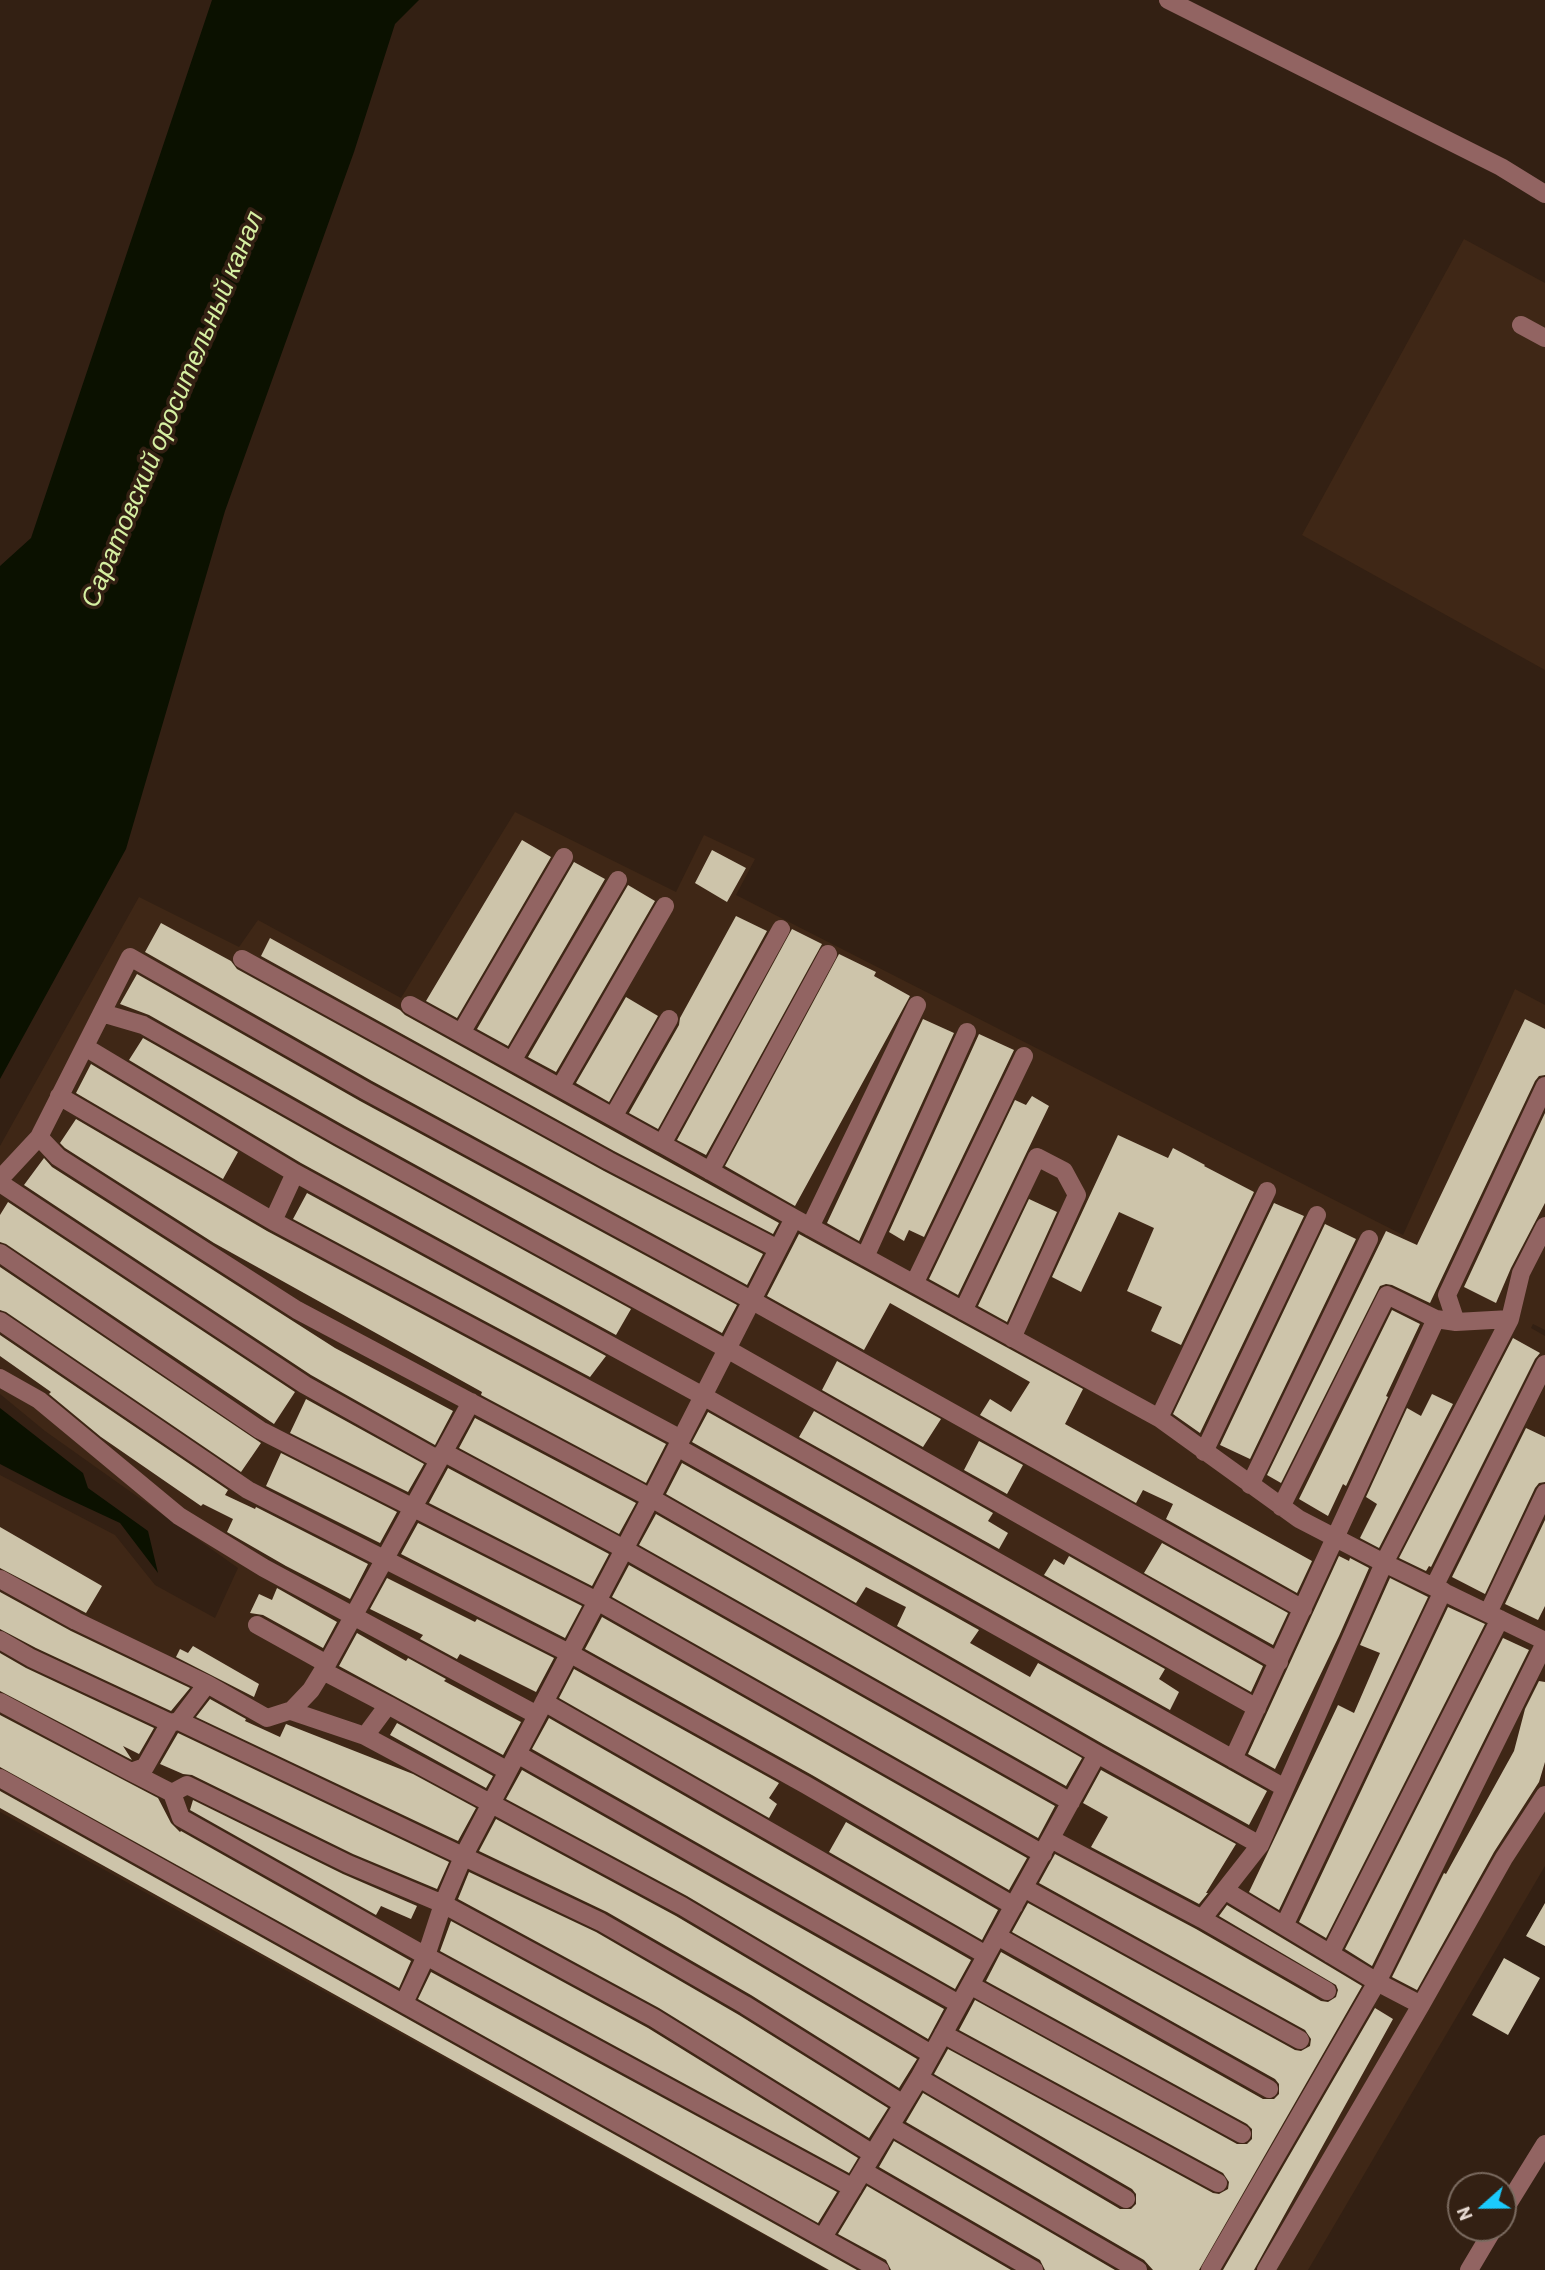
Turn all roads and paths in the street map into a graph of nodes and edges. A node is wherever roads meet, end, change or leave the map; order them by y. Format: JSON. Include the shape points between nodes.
{"nodes":[{"id":1,"x":1168,"y":0,"type":"edge"},
{"id":2,"x":1545,"y":194,"type":"edge"},
{"id":3,"x":1521,"y":325,"type":"dead end"},
{"id":4,"x":1545,"y":338,"type":"edge"},
{"id":5,"x":564,"y":857,"type":"dead end"},
{"id":6,"x":618,"y":880,"type":"dead end"},
{"id":7,"x":665,"y":906,"type":"dead end"},
{"id":8,"x":780,"y":929,"type":"dead end"},
{"id":9,"x":828,"y":954,"type":"dead end"},
{"id":10,"x":242,"y":959,"type":"dead end"},
{"id":11,"x":410,"y":1005,"type":"dead end"},
{"id":12,"x":917,"y":1005,"type":"dead end"},
{"id":13,"x":102,"y":1013,"type":"junction"},
{"id":14,"x":669,"y":1019,"type":"dead end"},
{"id":15,"x":967,"y":1032,"type":"dead end"},
{"id":16,"x":461,"y":1033,"type":"junction"},
{"id":17,"x":85,"y":1047,"type":"junction"},
{"id":18,"x":1024,"y":1056,"type":"dead end"},
{"id":19,"x":512,"y":1061,"type":"junction"},
{"id":20,"x":1545,"y":1086,"type":"edge"},
{"id":21,"x":560,"y":1087,"type":"junction"},
{"id":22,"x":60,"y":1096,"type":"junction"},
{"id":23,"x":613,"y":1117,"type":"junction"},
{"id":24,"x":38,"y":1138,"type":"junction"},
{"id":25,"x":663,"y":1144,"type":"junction"},
{"id":26,"x":709,"y":1171,"type":"junction"},
{"id":27,"x":295,"y":1173,"type":"junction"},
{"id":28,"x":0,"y":1181,"type":"edge"},
{"id":29,"x":1267,"y":1191,"type":"dead end"},
{"id":30,"x":1317,"y":1215,"type":"dead end"},
{"id":31,"x":273,"y":1221,"type":"junction"},
{"id":32,"x":802,"y":1223,"type":"junction"},
{"id":33,"x":1545,"y":1226,"type":"edge"},
{"id":34,"x":1369,"y":1240,"type":"dead end"},
{"id":35,"x":778,"y":1250,"type":"junction"},
{"id":36,"x":0,"y":1253,"type":"edge"},
{"id":37,"x":865,"y":1257,"type":"junction"},
{"id":38,"x":914,"y":1284,"type":"junction"},
{"id":39,"x":751,"y":1300,"type":"junction"},
{"id":40,"x":963,"y":1311,"type":"junction"},
{"id":41,"x":1436,"y":1319,"type":"junction"},
{"id":42,"x":1510,"y":1319,"type":"junction"},
{"id":43,"x":0,"y":1321,"type":"edge"},
{"id":44,"x":1456,"y":1322,"type":"junction"},
{"id":45,"x":1012,"y":1338,"type":"junction"},
{"id":46,"x":727,"y":1349,"type":"junction"},
{"id":47,"x":1545,"y":1364,"type":"edge"},
{"id":48,"x":0,"y":1378,"type":"edge"},
{"id":49,"x":703,"y":1396,"type":"junction"},
{"id":50,"x":471,"y":1402,"type":"junction"},
{"id":51,"x":1159,"y":1418,"type":"junction"},
{"id":52,"x":679,"y":1443,"type":"junction"},
{"id":53,"x":1204,"y":1452,"type":"junction"},
{"id":54,"x":441,"y":1456,"type":"junction"},
{"id":55,"x":1250,"y":1485,"type":"junction"},
{"id":56,"x":1545,"y":1493,"type":"edge"},
{"id":57,"x":651,"y":1498,"type":"junction"},
{"id":58,"x":413,"y":1507,"type":"junction"},
{"id":59,"x":1281,"y":1507,"type":"junction"},
{"id":60,"x":1336,"y":1538,"type":"junction"},
{"id":61,"x":624,"y":1549,"type":"junction"},
{"id":62,"x":384,"y":1560,"type":"junction"},
{"id":63,"x":1384,"y":1563,"type":"junction"},
{"id":64,"x":0,"y":1579,"type":"edge"},
{"id":65,"x":1439,"y":1589,"type":"junction"},
{"id":66,"x":597,"y":1601,"type":"junction"},
{"id":67,"x":1303,"y":1609,"type":"junction"},
{"id":68,"x":354,"y":1616,"type":"junction"},
{"id":69,"x":1494,"y":1616,"type":"junction"},
{"id":70,"x":257,"y":1625,"type":"dead end"},
{"id":71,"x":1544,"y":1639,"type":"edge"},
{"id":72,"x":0,"y":1640,"type":"edge"},
{"id":73,"x":569,"y":1653,"type":"junction"},
{"id":74,"x":1279,"y":1662,"type":"junction"},
{"id":75,"x":325,"y":1668,"type":"junction"},
{"id":76,"x":207,"y":1684,"type":"junction"},
{"id":77,"x":0,"y":1702,"type":"edge"},
{"id":78,"x":388,"y":1705,"type":"junction"},
{"id":79,"x":1257,"y":1708,"type":"junction"},
{"id":80,"x":541,"y":1709,"type":"junction"},
{"id":81,"x":291,"y":1711,"type":"junction"},
{"id":82,"x":174,"y":1722,"type":"junction"},
{"id":83,"x":365,"y":1736,"type":"junction"},
{"id":84,"x":517,"y":1754,"type":"junction"},
{"id":85,"x":1097,"y":1754,"type":"junction"},
{"id":86,"x":1233,"y":1759,"type":"junction"},
{"id":87,"x":508,"y":1771,"type":"junction"},
{"id":88,"x":131,"y":1772,"type":"junction"},
{"id":89,"x":0,"y":1778,"type":"edge"},
{"id":90,"x":1284,"y":1788,"type":"junction"},
{"id":91,"x":172,"y":1793,"type":"junction"},
{"id":92,"x":1545,"y":1795,"type":"edge"},
{"id":93,"x":1071,"y":1802,"type":"junction"},
{"id":94,"x":491,"y":1804,"type":"junction"},
{"id":95,"x":1260,"y":1845,"type":"junction"},
{"id":96,"x":1047,"y":1846,"type":"junction"},
{"id":97,"x":463,"y":1857,"type":"junction"},
{"id":98,"x":1024,"y":1888,"type":"junction"},
{"id":99,"x":1226,"y":1891,"type":"junction"},
{"id":100,"x":443,"y":1903,"type":"junction"},
{"id":101,"x":1014,"y":1906,"type":"junction"},
{"id":102,"x":1202,"y":1919,"type":"junction"},
{"id":103,"x":1284,"y":1926,"type":"junction"},
{"id":104,"x":997,"y":1936,"type":"junction"},
{"id":105,"x":1330,"y":1954,"type":"junction"},
{"id":106,"x":986,"y":1955,"type":"junction"},
{"id":107,"x":425,"y":1956,"type":"junction"},
{"id":108,"x":1377,"y":1982,"type":"junction"},
{"id":109,"x":970,"y":1985,"type":"junction"},
{"id":110,"x":1327,"y":1991,"type":"dead end"},
{"id":111,"x":404,"y":2003,"type":"junction"},
{"id":112,"x":959,"y":2004,"type":"junction"},
{"id":113,"x":1421,"y":2005,"type":"junction"},
{"id":114,"x":943,"y":2034,"type":"junction"},
{"id":115,"x":1300,"y":2040,"type":"dead end"},
{"id":116,"x":931,"y":2054,"type":"junction"},
{"id":117,"x":919,"y":2078,"type":"junction"},
{"id":118,"x":1269,"y":2089,"type":"dead end"},
{"id":119,"x":903,"y":2104,"type":"junction"},
{"id":120,"x":890,"y":2126,"type":"junction"},
{"id":121,"x":1242,"y":2134,"type":"dead end"},
{"id":122,"x":1545,"y":2144,"type":"edge"},
{"id":123,"x":873,"y":2154,"type":"junction"},
{"id":124,"x":863,"y":2171,"type":"junction"},
{"id":125,"x":1218,"y":2183,"type":"dead end"},
{"id":126,"x":853,"y":2188,"type":"junction"},
{"id":127,"x":1517,"y":2189,"type":"edge"},
{"id":128,"x":1126,"y":2199,"type":"dead end"},
{"id":129,"x":823,"y":2237,"type":"junction"},
{"id":130,"x":1485,"y":2242,"type":"edge"},
{"id":131,"x":880,"y":2270,"type":"edge"},
{"id":132,"x":1034,"y":2270,"type":"edge"},
{"id":133,"x":1138,"y":2270,"type":"edge"},
{"id":134,"x":1210,"y":2270,"type":"edge"},
{"id":135,"x":1266,"y":2270,"type":"edge"},
{"id":136,"x":1469,"y":2270,"type":"edge"}],
"edges":[{"from":1,"to":2,"type":"street","via":[[1501,167]]},
{"from":3,"to":4,"type":"street"},
{"from":5,"to":16,"type":"street"},
{"from":6,"to":19,"type":"street"},
{"from":7,"to":21,"type":"street"},
{"from":8,"to":25,"type":"street"},
{"from":9,"to":26,"type":"street"},
{"from":10,"to":35,"type":"street"},
{"from":11,"to":16,"type":"street"},
{"from":12,"to":32,"type":"street"},
{"from":13,"to":17,"type":"street"},
{"from":13,"to":39,"type":"street","via":[[130,957]]},
{"from":13,"to":46,"type":"street","via":[[144,1025]]},
{"from":14,"to":23,"type":"street"},
{"from":15,"to":37,"type":"street"},
{"from":16,"to":19,"type":"street"},
{"from":17,"to":22,"type":"street"},
{"from":17,"to":27,"type":"street"},
{"from":18,"to":38,"type":"street"},
{"from":19,"to":21,"type":"street"},
{"from":20,"to":44,"type":"street","via":[[1447,1295]]},
{"from":21,"to":23,"type":"street"},
{"from":22,"to":24,"type":"street"},
{"from":22,"to":31,"type":"street"},
{"from":23,"to":25,"type":"street"},
{"from":24,"to":28,"type":"street"},
{"from":24,"to":50,"type":"street","via":[[58,1157],[297,1310]]},
{"from":25,"to":26,"type":"street"},
{"from":26,"to":32,"type":"street"},
{"from":27,"to":31,"type":"street"},
{"from":27,"to":49,"type":"street"},
{"from":28,"to":54,"type":"street","via":[[305,1385]]},
{"from":29,"to":51,"type":"street"},
{"from":30,"to":53,"type":"street"},
{"from":31,"to":52,"type":"street"},
{"from":32,"to":35,"type":"street"},
{"from":32,"to":37,"type":"street"},
{"from":33,"to":42,"type":"street","via":[[1521,1273]]},
{"from":34,"to":55,"type":"street"},
{"from":35,"to":39,"type":"street"},
{"from":36,"to":58,"type":"street","via":[[260,1430]]},
{"from":37,"to":38,"type":"street"},
{"from":38,"to":40,"type":"street"},
{"from":39,"to":46,"type":"street"},
{"from":39,"to":67,"type":"street"},
{"from":40,"to":45,"type":"street"},
{"from":40,"to":45,"type":"street","via":[[1037,1157],[1063,1171],[1077,1195]]},
{"from":41,"to":44,"type":"street"},
{"from":41,"to":59,"type":"street","via":[[1387,1295]]},
{"from":41,"to":60,"type":"street"},
{"from":42,"to":44,"type":"street"},
{"from":42,"to":63,"type":"street"},
{"from":43,"to":62,"type":"street","via":[[248,1490]]},
{"from":45,"to":51,"type":"street"},
{"from":46,"to":49,"type":"street"},
{"from":46,"to":74,"type":"street"},
{"from":47,"to":65,"type":"street"},
{"from":48,"to":68,"type":"street","via":[[38,1400],[179,1516]]},
{"from":49,"to":52,"type":"street"},
{"from":49,"to":79,"type":"street"},
{"from":50,"to":54,"type":"street"},
{"from":50,"to":57,"type":"street"},
{"from":51,"to":53,"type":"street"},
{"from":52,"to":57,"type":"street"},
{"from":52,"to":86,"type":"street"},
{"from":53,"to":55,"type":"street"},
{"from":54,"to":58,"type":"street"},
{"from":54,"to":61,"type":"street"},
{"from":55,"to":59,"type":"street"},
{"from":56,"to":69,"type":"street"},
{"from":57,"to":61,"type":"street"},
{"from":57,"to":85,"type":"street"},
{"from":58,"to":62,"type":"street"},
{"from":58,"to":66,"type":"street"},
{"from":59,"to":60,"type":"street"},
{"from":60,"to":63,"type":"street"},
{"from":60,"to":67,"type":"street"},
{"from":61,"to":66,"type":"street"},
{"from":61,"to":93,"type":"street"},
{"from":62,"to":68,"type":"street"},
{"from":62,"to":73,"type":"street"},
{"from":63,"to":65,"type":"street"},
{"from":63,"to":90,"type":"street"},
{"from":64,"to":76,"type":"street"},
{"from":65,"to":69,"type":"street"},
{"from":65,"to":103,"type":"street"},
{"from":66,"to":73,"type":"street"},
{"from":66,"to":96,"type":"street"},
{"from":67,"to":74,"type":"street"},
{"from":68,"to":75,"type":"street"},
{"from":68,"to":80,"type":"street"},
{"from":69,"to":71,"type":"street"},
{"from":69,"to":105,"type":"street"},
{"from":70,"to":75,"type":"street"},
{"from":71,"to":108,"type":"street"},
{"from":72,"to":82,"type":"street"},
{"from":73,"to":80,"type":"street"},
{"from":73,"to":101,"type":"street"},
{"from":74,"to":79,"type":"street"},
{"from":75,"to":78,"type":"street"},
{"from":75,"to":81,"type":"street"},
{"from":76,"to":81,"type":"street","via":[[267,1718]]},
{"from":76,"to":82,"type":"street"},
{"from":77,"to":88,"type":"street"},
{"from":78,"to":83,"type":"street"},
{"from":78,"to":87,"type":"street"},
{"from":79,"to":86,"type":"street"},
{"from":80,"to":84,"type":"street"},
{"from":80,"to":106,"type":"street"},
{"from":81,"to":83,"type":"street"},
{"from":82,"to":88,"type":"street","via":[[145,1767]]},
{"from":82,"to":97,"type":"street"},
{"from":83,"to":94,"type":"street"},
{"from":84,"to":87,"type":"street"},
{"from":84,"to":112,"type":"street"},
{"from":85,"to":93,"type":"street"},
{"from":85,"to":95,"type":"street"},
{"from":86,"to":90,"type":"street"},
{"from":87,"to":94,"type":"street"},
{"from":88,"to":91,"type":"street"},
{"from":89,"to":111,"type":"street"},
{"from":90,"to":95,"type":"street"},
{"from":91,"to":100,"type":"street","via":[[187,1785],[348,1864]]},
{"from":91,"to":107,"type":"street","via":[[181,1818]]},
{"from":92,"to":113,"type":"street"},
{"from":93,"to":96,"type":"street"},
{"from":94,"to":97,"type":"street"},
{"from":94,"to":116,"type":"street","via":[[682,1906]]},
{"from":95,"to":99,"type":"street"},
{"from":96,"to":98,"type":"street"},
{"from":96,"to":102,"type":"street"},
{"from":97,"to":100,"type":"street"},
{"from":97,"to":119,"type":"street","via":[[601,1922]]},
{"from":98,"to":101,"type":"street"},
{"from":98,"to":115,"type":"street"},
{"from":99,"to":102,"type":"street"},
{"from":99,"to":103,"type":"street"},
{"from":100,"to":107,"type":"street"},
{"from":100,"to":123,"type":"street","via":[[654,2018]]},
{"from":101,"to":104,"type":"street"},
{"from":102,"to":110,"type":"street"},
{"from":103,"to":105,"type":"street"},
{"from":104,"to":106,"type":"street"},
{"from":104,"to":118,"type":"street"},
{"from":105,"to":108,"type":"street"},
{"from":106,"to":109,"type":"street"},
{"from":107,"to":111,"type":"street"},
{"from":107,"to":126,"type":"street"},
{"from":108,"to":113,"type":"street"},
{"from":108,"to":134,"type":"street"},
{"from":109,"to":112,"type":"street"},
{"from":109,"to":121,"type":"street"},
{"from":111,"to":129,"type":"street"},
{"from":112,"to":114,"type":"street"},
{"from":113,"to":135,"type":"street"},
{"from":114,"to":116,"type":"street"},
{"from":114,"to":125,"type":"street"},
{"from":116,"to":117,"type":"street"},
{"from":117,"to":119,"type":"street"},
{"from":117,"to":128,"type":"street"},
{"from":119,"to":120,"type":"street"},
{"from":120,"to":123,"type":"street"},
{"from":120,"to":133,"type":"street"},
{"from":122,"to":127,"type":"street"},
{"from":123,"to":124,"type":"street"},
{"from":124,"to":126,"type":"street"},
{"from":124,"to":132,"type":"street"},
{"from":126,"to":129,"type":"street"},
{"from":129,"to":131,"type":"street"},
{"from":130,"to":136,"type":"street"}]}
